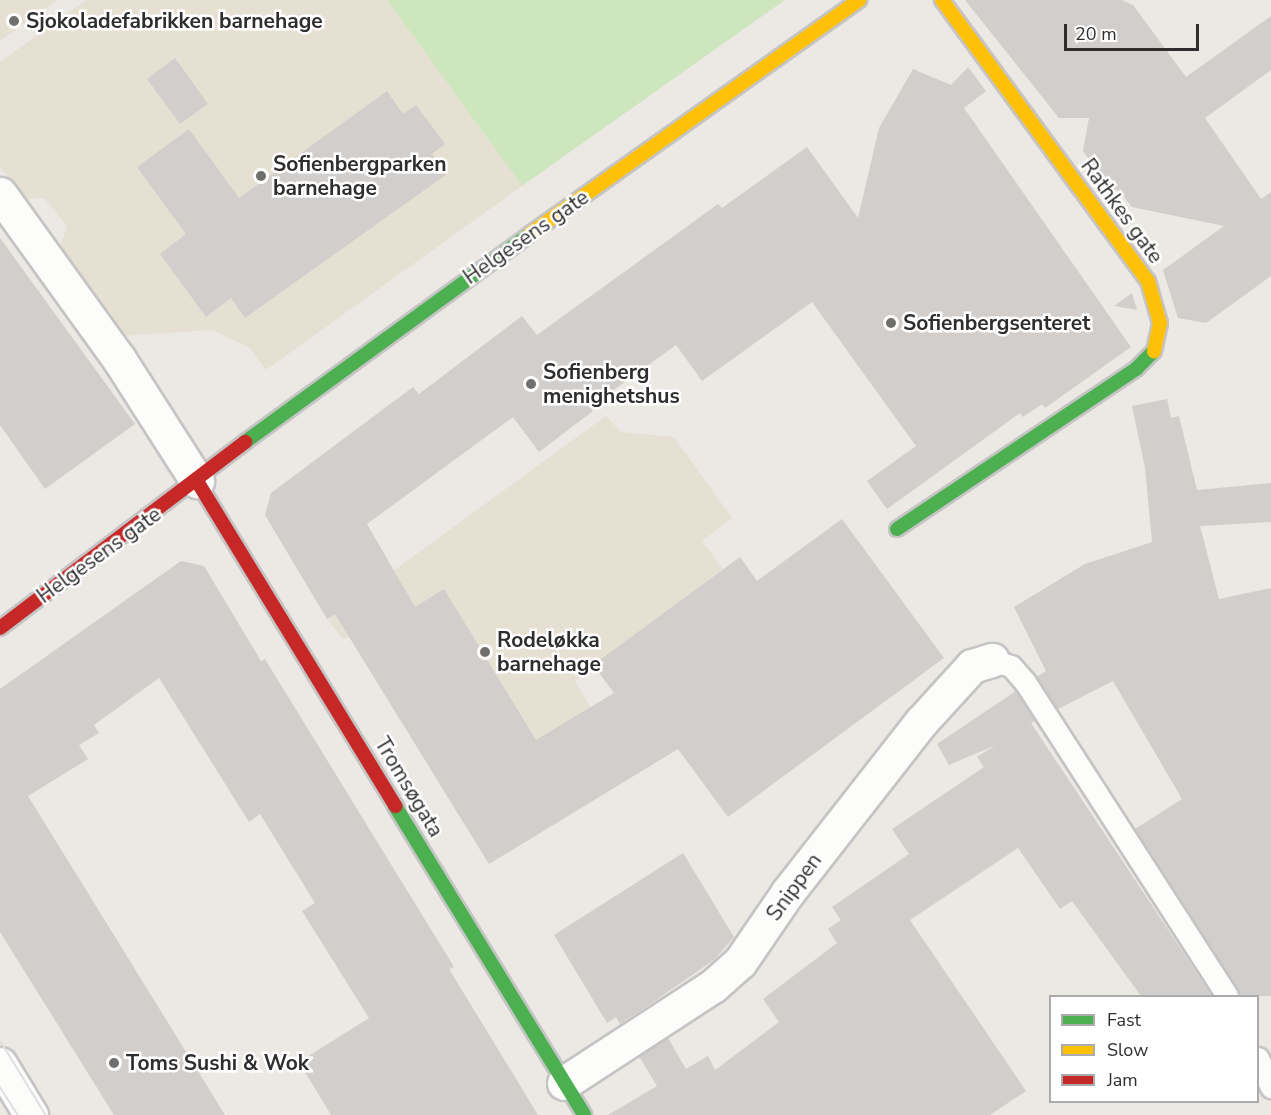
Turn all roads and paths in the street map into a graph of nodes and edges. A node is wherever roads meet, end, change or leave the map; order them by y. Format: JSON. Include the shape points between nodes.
{"nodes":[{"id":1,"x":860,"y":0,"type":"edge"},
{"id":2,"x":942,"y":0,"type":"edge"},
{"id":3,"x":0,"y":194,"type":"edge"},
{"id":4,"x":197,"y":481,"type":"junction"},
{"id":5,"x":897,"y":529,"type":"dead end"},
{"id":6,"x":0,"y":628,"type":"edge"},
{"id":7,"x":992,"y":660,"type":"joint"},
{"id":8,"x":1226,"y":995,"type":"edge"},
{"id":9,"x":1259,"y":1062,"type":"edge"},
{"id":10,"x":0,"y":1064,"type":"edge"},
{"id":11,"x":564,"y":1083,"type":"junction"},
{"id":12,"x":1271,"y":1087,"type":"edge"},
{"id":13,"x":31,"y":1115,"type":"edge"},
{"id":14,"x":584,"y":1115,"type":"edge"}],
"edges":[{"from":1,"to":4,"type":"street","name":"Helgesens gate","via":[[367,350]]},
{"from":2,"to":5,"type":"street","name":"Rathkes gate","via":[[1148,281],[1160,323],[1156,349],[1136,369]]},
{"from":3,"to":4,"type":"street","via":[[119,359]]},
{"from":4,"to":6,"type":"street","name":"Helgesens gate"},
{"from":4,"to":11,"type":"street","name":"Tromsøgata"},
{"from":7,"to":8,"type":"lane","via":[[1011,666],[1025,682]]},
{"from":7,"to":11,"type":"street","name":"Snippen","via":[[972,666],[921,722],[788,892],[740,963],[713,986]]},
{"from":9,"to":12,"type":"lane"},
{"from":10,"to":13,"type":"street"},
{"from":11,"to":14,"type":"street","name":"Tromsøgata"}]}
